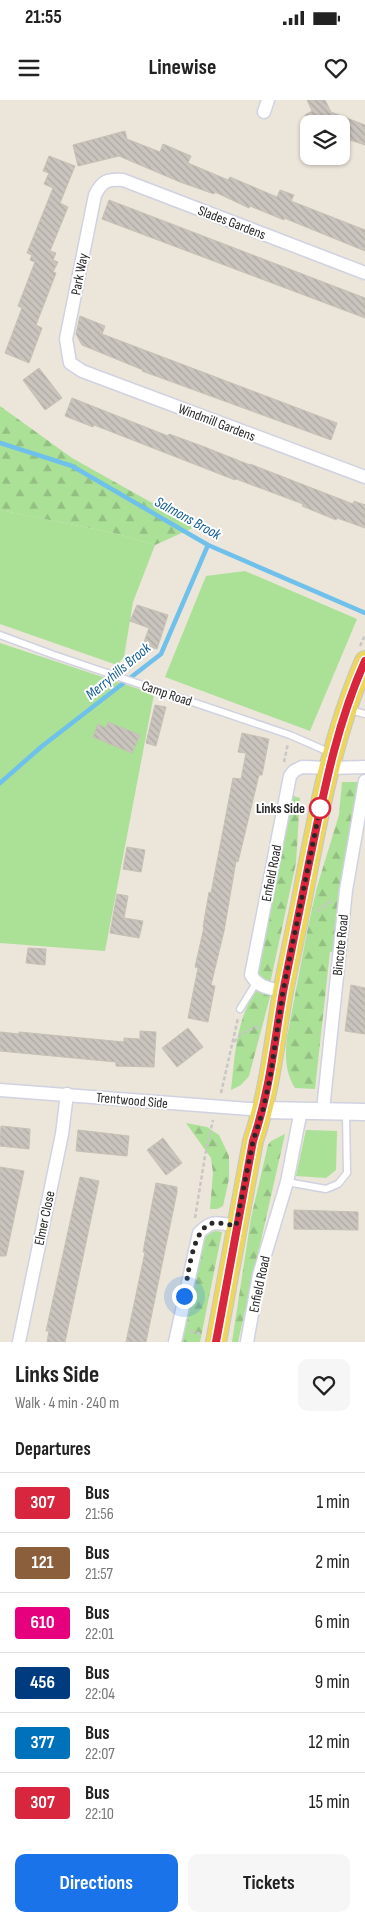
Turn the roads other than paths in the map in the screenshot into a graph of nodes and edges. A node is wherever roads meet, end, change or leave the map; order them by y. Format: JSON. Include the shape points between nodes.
{"nodes":[{"id":1,"x":100,"y":186,"type":"joint"},
{"id":2,"x":365,"y":273,"type":"edge"},
{"id":3,"x":70,"y":363,"type":"joint"},
{"id":4,"x":365,"y":477,"type":"edge"},
{"id":5,"x":0,"y":635,"type":"edge"},
{"id":6,"x":365,"y":661,"type":"edge"},
{"id":7,"x":356,"y":711,"type":"edge"},
{"id":8,"x":332,"y":761,"type":"junction"},
{"id":9,"x":365,"y":767,"type":"edge"},
{"id":10,"x":365,"y":781,"type":"edge"},
{"id":11,"x":256,"y":983,"type":"junction"},
{"id":12,"x":283,"y":991,"type":"junction"},
{"id":13,"x":240,"y":1009,"type":"road end"},
{"id":14,"x":0,"y":1090,"type":"edge"},
{"id":15,"x":67,"y":1094,"type":"junction"},
{"id":16,"x":263,"y":1110,"type":"junction"},
{"id":17,"x":301,"y":1110,"type":"junction"},
{"id":18,"x":323,"y":1110,"type":"junction"},
{"id":19,"x":346,"y":1111,"type":"junction"},
{"id":20,"x":365,"y":1112,"type":"edge"},
{"id":21,"x":287,"y":1182,"type":"junction"},
{"id":22,"x":236,"y":1226,"type":"junction"},
{"id":23,"x":19,"y":1342,"type":"edge"},
{"id":24,"x":175,"y":1342,"type":"edge"},
{"id":25,"x":216,"y":1342,"type":"edge"},
{"id":26,"x":247,"y":1342,"type":"edge"}],
"edges":[{"from":1,"to":2,"type":"street","name":"Slades Gardens","via":[[110,179],[123,180]]},
{"from":1,"to":3,"type":"street","name":"Park Way","via":[[94,195],[66,339]]},
{"from":3,"to":4,"type":"street","name":"Windmill Gardens","via":[[82,371]]},
{"from":5,"to":8,"type":"lane","name":"Camp Road","via":[[290,735],[323,750]]},
{"from":6,"to":7,"type":"main road"},
{"from":7,"to":8,"type":"main road"},
{"from":8,"to":9,"type":"street"},
{"from":8,"to":11,"type":"street","name":"Enfield Road","via":[[302,766],[290,776],[251,975]]},
{"from":8,"to":12,"type":"main road"},
{"from":10,"to":18,"type":"street","name":"Bincote Road","via":[[346,890]]},
{"from":11,"to":12,"type":"street"},
{"from":11,"to":13,"type":"lane"},
{"from":12,"to":16,"type":"main road"},
{"from":14,"to":15,"type":"street","name":"Trentwood Side"},
{"from":15,"to":16,"type":"street","name":"Trentwood Side"},
{"from":15,"to":23,"type":"street","name":"Elmer Close","via":[[62,1134]]},
{"from":16,"to":17,"type":"street"},
{"from":16,"to":22,"type":"main road","via":[[253,1141]]},
{"from":17,"to":18,"type":"street"},
{"from":17,"to":21,"type":"street","name":"Enfield Road"},
{"from":18,"to":19,"type":"street"},
{"from":19,"to":20,"type":"street"},
{"from":19,"to":21,"type":"lane","via":[[347,1174],[338,1184],[326,1189]]},
{"from":21,"to":26,"type":"street","name":"Enfield Road","via":[[259,1275]]},
{"from":22,"to":24,"type":"street","via":[[214,1222],[199,1234]]},
{"from":22,"to":25,"type":"main road"}]}
